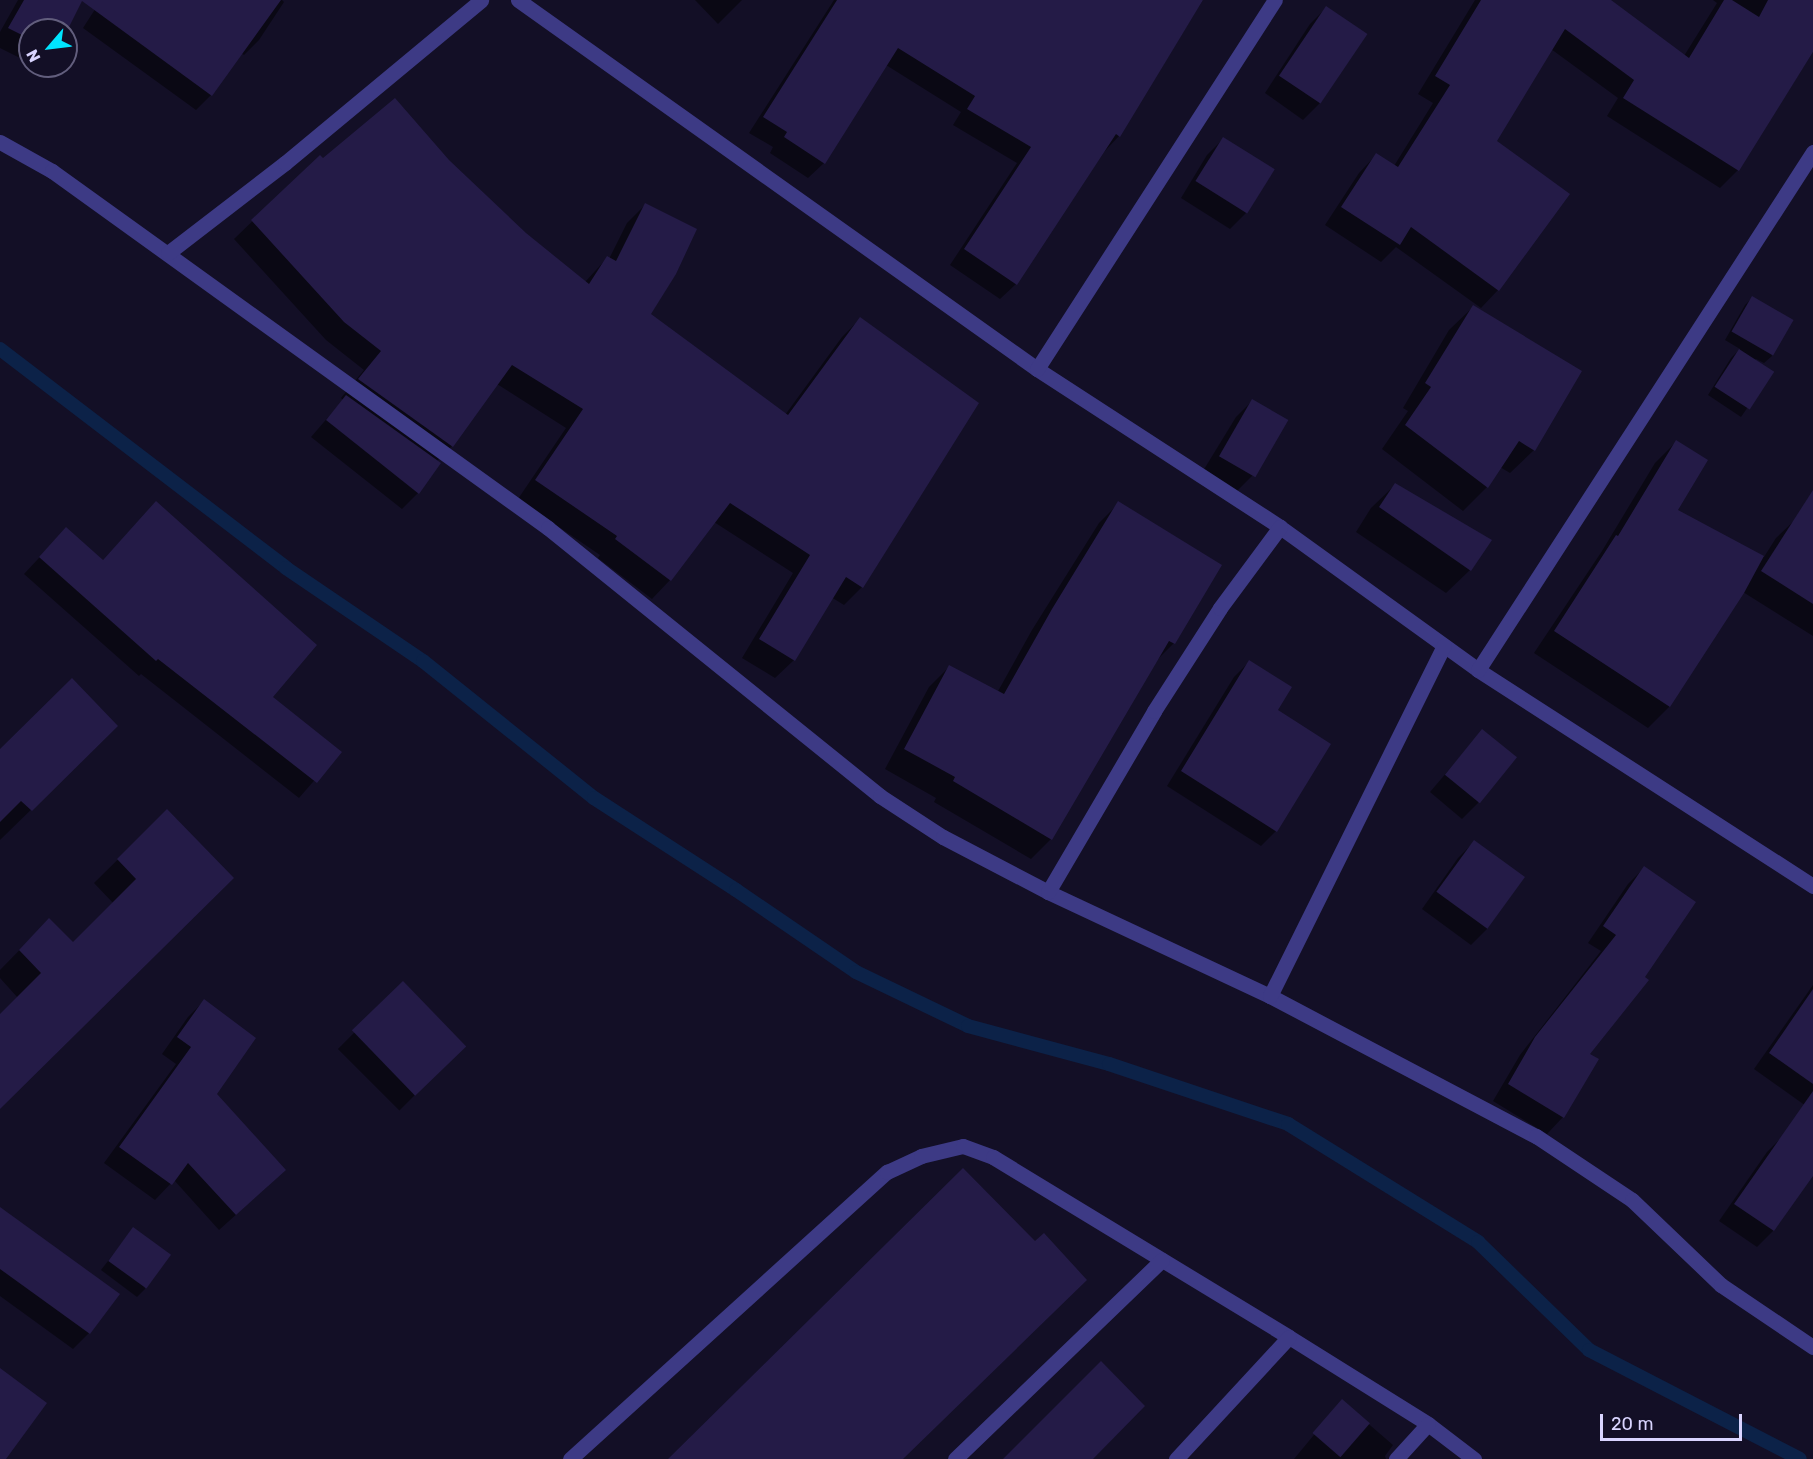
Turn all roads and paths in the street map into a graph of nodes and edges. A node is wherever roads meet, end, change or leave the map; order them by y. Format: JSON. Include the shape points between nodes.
{"nodes":[{"id":1,"x":482,"y":0,"type":"edge"},
{"id":2,"x":518,"y":0,"type":"edge"},
{"id":3,"x":1275,"y":0,"type":"edge"},
{"id":4,"x":0,"y":142,"type":"edge"},
{"id":5,"x":1813,"y":152,"type":"edge"},
{"id":6,"x":168,"y":253,"type":"junction"},
{"id":7,"x":1036,"y":369,"type":"junction"},
{"id":8,"x":1280,"y":527,"type":"junction"},
{"id":9,"x":1444,"y":646,"type":"junction"},
{"id":10,"x":1478,"y":670,"type":"junction"},
{"id":11,"x":1813,"y":886,"type":"edge"},
{"id":12,"x":1048,"y":892,"type":"junction"},
{"id":13,"x":1270,"y":996,"type":"junction"},
{"id":14,"x":1162,"y":1260,"type":"junction"},
{"id":15,"x":1289,"y":1337,"type":"junction"},
{"id":16,"x":1813,"y":1347,"type":"edge"},
{"id":17,"x":1428,"y":1424,"type":"junction"},
{"id":18,"x":570,"y":1459,"type":"edge"},
{"id":19,"x":955,"y":1459,"type":"edge"},
{"id":20,"x":1176,"y":1459,"type":"edge"},
{"id":21,"x":1396,"y":1459,"type":"edge"},
{"id":22,"x":1474,"y":1459,"type":"edge"}],
"edges":[{"from":1,"to":6,"type":"street","via":[[285,163]]},
{"from":2,"to":7,"type":"street"},
{"from":3,"to":7,"type":"street"},
{"from":4,"to":6,"type":"street","via":[[52,171]]},
{"from":5,"to":10,"type":"street"},
{"from":6,"to":12,"type":"street","via":[[549,528],[880,796],[943,837]]},
{"from":7,"to":8,"type":"street"},
{"from":8,"to":9,"type":"street"},
{"from":8,"to":12,"type":"street","via":[[1220,608],[1154,711]]},
{"from":9,"to":10,"type":"street"},
{"from":9,"to":13,"type":"street"},
{"from":10,"to":11,"type":"street"},
{"from":12,"to":13,"type":"street"},
{"from":13,"to":16,"type":"street","via":[[1536,1136],[1632,1200],[1721,1285]]},
{"from":14,"to":15,"type":"street"},
{"from":14,"to":18,"type":"street","via":[[993,1157],[963,1146],[921,1156],[887,1172]]},
{"from":14,"to":19,"type":"street"},
{"from":15,"to":17,"type":"street"},
{"from":15,"to":20,"type":"street"},
{"from":17,"to":21,"type":"street"},
{"from":17,"to":22,"type":"street"}]}
